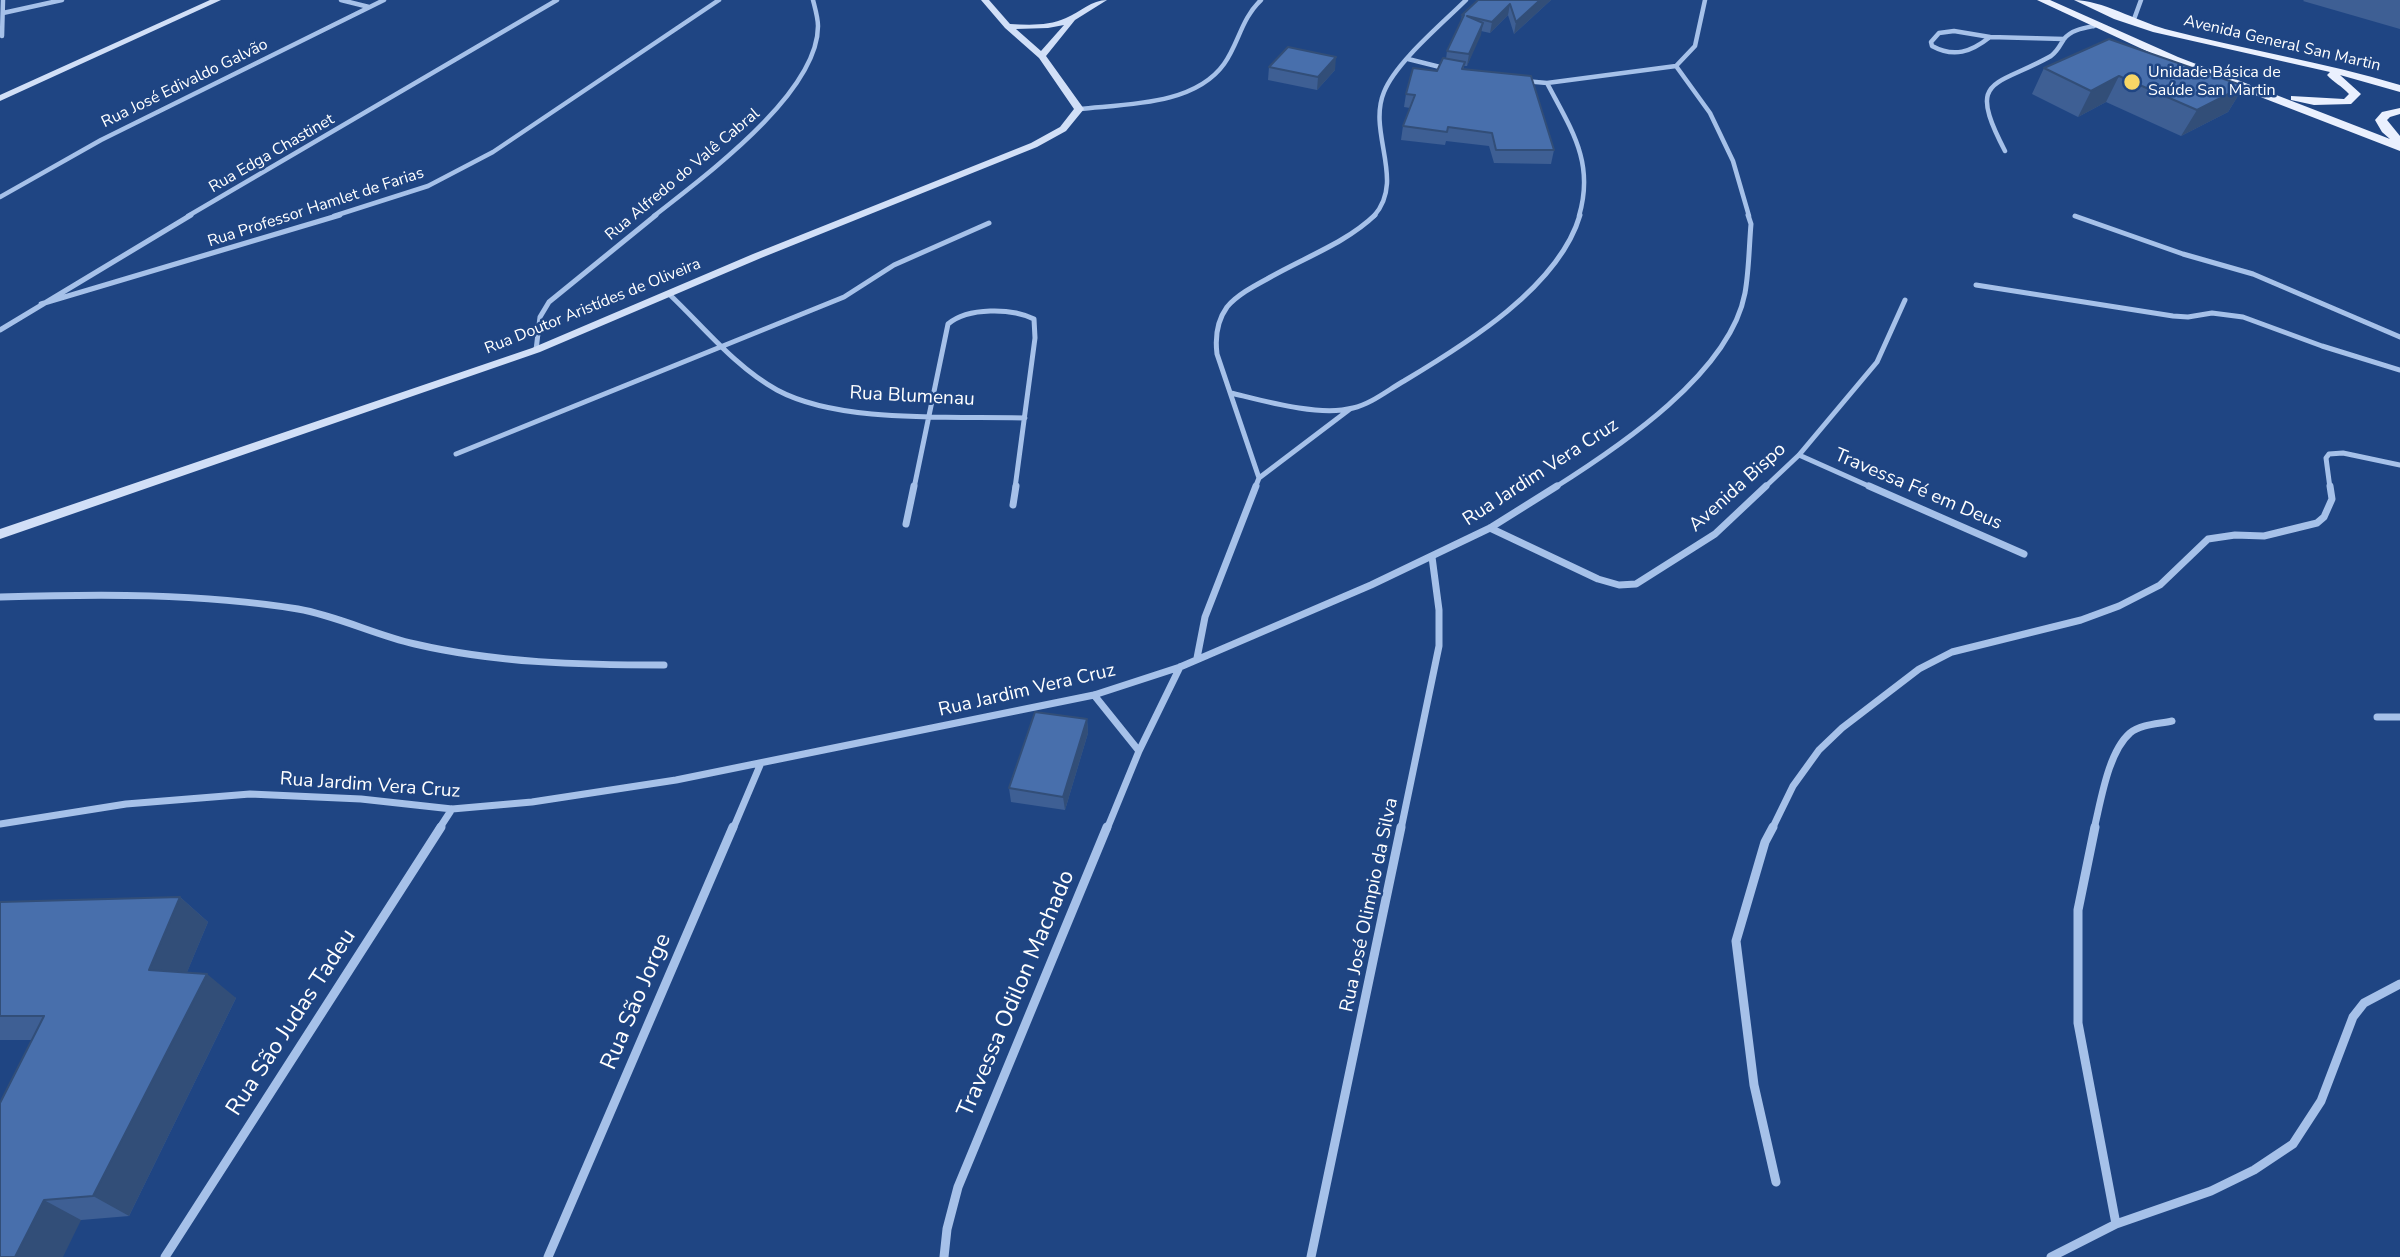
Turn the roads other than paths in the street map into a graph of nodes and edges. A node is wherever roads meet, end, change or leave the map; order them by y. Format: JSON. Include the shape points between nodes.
{"nodes":[{"id":1,"x":3,"y":0,"type":"edge"},
{"id":2,"x":62,"y":0,"type":"edge"},
{"id":3,"x":216,"y":0,"type":"edge"},
{"id":4,"x":341,"y":0,"type":"edge"},
{"id":5,"x":384,"y":0,"type":"edge"},
{"id":6,"x":557,"y":0,"type":"edge"},
{"id":7,"x":719,"y":0,"type":"edge"},
{"id":8,"x":813,"y":0,"type":"edge"},
{"id":9,"x":1103,"y":0,"type":"edge"},
{"id":10,"x":1261,"y":0,"type":"edge"},
{"id":11,"x":1466,"y":0,"type":"edge"},
{"id":12,"x":1705,"y":0,"type":"edge"},
{"id":13,"x":2042,"y":0,"type":"edge"},
{"id":14,"x":2078,"y":0,"type":"edge"},
{"id":15,"x":2141,"y":0,"type":"edge"},
{"id":16,"x":987,"y":1,"type":"edge"},
{"id":17,"x":369,"y":7,"type":"junction"},
{"id":18,"x":3,"y":13,"type":"junction"},
{"id":19,"x":1072,"y":21,"type":"junction"},
{"id":20,"x":2133,"y":22,"type":"junction"},
{"id":21,"x":1008,"y":26,"type":"junction"},
{"id":22,"x":2094,"y":26,"type":"junction"},
{"id":23,"x":2,"y":36,"type":"dead end"},
{"id":24,"x":1990,"y":37,"type":"junction"},
{"id":25,"x":2063,"y":39,"type":"junction"},
{"id":26,"x":1042,"y":57,"type":"junction"},
{"id":27,"x":1408,"y":59,"type":"junction"},
{"id":28,"x":1676,"y":66,"type":"junction"},
{"id":29,"x":2315,"y":67,"type":"junction"},
{"id":30,"x":1452,"y":69,"type":"edge"},
{"id":31,"x":1515,"y":79,"type":"edge"},
{"id":32,"x":1547,"y":83,"type":"junction"},
{"id":33,"x":2240,"y":87,"type":"junction"},
{"id":34,"x":2400,"y":89,"type":"edge"},
{"id":35,"x":0,"y":98,"type":"edge"},
{"id":36,"x":1079,"y":109,"type":"junction"},
{"id":37,"x":2400,"y":111,"type":"edge"},
{"id":38,"x":2400,"y":144,"type":"edge"},
{"id":39,"x":2005,"y":151,"type":"dead end"},
{"id":40,"x":0,"y":197,"type":"edge"},
{"id":41,"x":2075,"y":216,"type":"dead end"},
{"id":42,"x":989,"y":223,"type":"dead end"},
{"id":43,"x":1976,"y":285,"type":"dead end"},
{"id":44,"x":669,"y":294,"type":"junction"},
{"id":45,"x":1905,"y":300,"type":"dead end"},
{"id":46,"x":41,"y":304,"type":"junction"},
{"id":47,"x":0,"y":330,"type":"edge"},
{"id":48,"x":2400,"y":337,"type":"edge"},
{"id":49,"x":726,"y":347,"type":"junction"},
{"id":50,"x":536,"y":350,"type":"junction"},
{"id":51,"x":2400,"y":369,"type":"edge"},
{"id":52,"x":1231,"y":393,"type":"junction"},
{"id":53,"x":1350,"y":409,"type":"junction"},
{"id":54,"x":930,"y":414,"type":"junction"},
{"id":55,"x":1025,"y":418,"type":"junction"},
{"id":56,"x":456,"y":454,"type":"dead end"},
{"id":57,"x":1799,"y":455,"type":"junction"},
{"id":58,"x":2400,"y":465,"type":"edge"},
{"id":59,"x":1259,"y":478,"type":"junction"},
{"id":60,"x":1013,"y":505,"type":"dead end"},
{"id":61,"x":906,"y":524,"type":"dead end"},
{"id":62,"x":1490,"y":528,"type":"junction"},
{"id":63,"x":0,"y":534,"type":"edge"},
{"id":64,"x":2024,"y":554,"type":"dead end"},
{"id":65,"x":1432,"y":557,"type":"junction"},
{"id":66,"x":0,"y":597,"type":"edge"},
{"id":67,"x":1197,"y":658,"type":"junction"},
{"id":68,"x":664,"y":664,"type":"dead end"},
{"id":69,"x":1180,"y":667,"type":"junction"},
{"id":70,"x":1094,"y":695,"type":"junction"},
{"id":71,"x":2377,"y":717,"type":"dead end"},
{"id":72,"x":2400,"y":717,"type":"edge"},
{"id":73,"x":2172,"y":721,"type":"dead end"},
{"id":74,"x":1139,"y":751,"type":"junction"},
{"id":75,"x":761,"y":763,"type":"junction"},
{"id":76,"x":452,"y":809,"type":"junction"},
{"id":77,"x":0,"y":824,"type":"edge"},
{"id":78,"x":2400,"y":984,"type":"edge"},
{"id":79,"x":1776,"y":1182,"type":"dead end"},
{"id":80,"x":2116,"y":1224,"type":"junction"},
{"id":81,"x":165,"y":1257,"type":"edge"},
{"id":82,"x":548,"y":1257,"type":"edge"},
{"id":83,"x":944,"y":1257,"type":"edge"},
{"id":84,"x":1311,"y":1257,"type":"edge"},
{"id":85,"x":2051,"y":1257,"type":"edge"}],
"edges":[{"from":1,"to":18,"type":"street"},
{"from":2,"to":18,"type":"street"},
{"from":3,"to":35,"type":"main road"},
{"from":4,"to":17,"type":"street"},
{"from":5,"to":17,"type":"street","name":"Rua José Edivaldo Galvão"},
{"from":6,"to":46,"type":"street","name":"Rua Edga Chastinet"},
{"from":7,"to":46,"type":"street","name":"Rua Professor Hamlet de Farias","via":[[493,152],[428,186]]},
{"from":8,"to":50,"type":"street","name":"Rua Alfredo do Valê Cabral","via":[[817,30],[811,56],[778,110],[645,226],[559,293],[544,309]]},
{"from":9,"to":19,"type":"main road"},
{"from":10,"to":36,"type":"street","via":[[1236,31],[1225,63],[1210,79],[1168,96]]},
{"from":11,"to":27,"type":"street"},
{"from":12,"to":28,"type":"street","via":[[1695,46]]},
{"from":13,"to":22,"type":"main road"},
{"from":14,"to":20,"type":"main road","name":"Avenida General San Martin"},
{"from":15,"to":20,"type":"street"},
{"from":16,"to":21,"type":"main road"},
{"from":17,"to":40,"type":"street","name":"Rua José Edivaldo Galvão","via":[[101,140]]},
{"from":18,"to":23,"type":"street"},
{"from":19,"to":21,"type":"main road"},
{"from":19,"to":26,"type":"main road"},
{"from":20,"to":29,"type":"main road","name":"Avenida General San Martin"},
{"from":21,"to":26,"type":"main road"},
{"from":22,"to":25,"type":"street"},
{"from":22,"to":33,"type":"main road"},
{"from":24,"to":24,"type":"street","via":[[1945,31],[1931,42],[1945,53],[1968,53]]},
{"from":24,"to":25,"type":"street"},
{"from":25,"to":39,"type":"street","via":[[2057,52],[1999,79],[1987,91],[1985,112]]},
{"from":26,"to":36,"type":"main road"},
{"from":27,"to":30,"type":"street"},
{"from":27,"to":52,"type":"street","via":[[1382,89],[1377,107],[1388,190],[1381,208],[1345,237],[1232,302],[1219,320],[1216,341],[1218,362]]},
{"from":28,"to":32,"type":"street"},
{"from":28,"to":62,"type":"street","name":"Rua Jardim Vera Cruz","via":[[1710,113],[1733,161],[1751,224],[1745,295],[1730,331],[1700,374],[1658,414],[1579,472]]},
{"from":29,"to":33,"type":"main road","via":[[2342,80],[2355,94],[2347,102],[2314,102]]},
{"from":29,"to":34,"type":"main road","name":"Avenida General San Martin"},
{"from":31,"to":32,"type":"street"},
{"from":32,"to":53,"type":"street","via":[[1585,170],[1582,209],[1566,247],[1537,282],[1497,317],[1411,376]]},
{"from":33,"to":38,"type":"main road"},
{"from":36,"to":44,"type":"main road","name":"Rua Doutor Aristídes de Oliveira","via":[[1063,129],[1034,145]]},
{"from":37,"to":38,"type":"main road","via":[[2381,120]]},
{"from":41,"to":48,"type":"street","via":[[2253,274]]},
{"from":42,"to":49,"type":"street","via":[[894,265],[844,297]]},
{"from":43,"to":51,"type":"street","via":[[2173,316],[2212,313],[2243,317]]},
{"from":44,"to":49,"type":"street","name":"Rua Blumenau"},
{"from":44,"to":50,"type":"main road","name":"Rua Doutor Aristídes de Oliveira"},
{"from":45,"to":57,"type":"street","name":"Avenida Bispo","via":[[1877,362]]},
{"from":46,"to":47,"type":"street","name":"Rua Edga Chastinet"},
{"from":49,"to":54,"type":"street","name":"Rua Blumenau","via":[[759,377],[797,398],[843,410]]},
{"from":49,"to":56,"type":"street"},
{"from":50,"to":63,"type":"main road","name":"Rua Doutor Aristídes de Oliveira"},
{"from":52,"to":53,"type":"street"},
{"from":52,"to":59,"type":"street"},
{"from":53,"to":59,"type":"street"},
{"from":54,"to":55,"type":"street","name":"Rua Blumenau"},
{"from":54,"to":55,"type":"street","via":[[950,320],[965,314],[1018,313],[1031,316],[1035,326]]},
{"from":54,"to":61,"type":"street"},
{"from":55,"to":60,"type":"street"},
{"from":57,"to":62,"type":"street","name":"Avenida Bispo","via":[[1714,534],[1631,585],[1598,579]]},
{"from":57,"to":64,"type":"street","name":"Travessa Fé em Deus"},
{"from":58,"to":79,"type":"street","via":[[2329,454],[2326,467],[2332,499],[2316,523],[2264,536],[2208,539],[2160,585],[2119,606],[1952,652],[1919,669],[1819,750],[1793,786],[1765,842],[1736,941],[1755,1085]]},
{"from":59,"to":67,"type":"street","via":[[1205,617]]},
{"from":62,"to":65,"type":"street","name":"Rua Jardim Vera Cruz"},
{"from":65,"to":67,"type":"street","name":"Rua Jardim Vera Cruz"},
{"from":65,"to":84,"type":"street","name":"Rua José Olimpio da Silva","via":[[1439,646]]},
{"from":66,"to":68,"type":"street","via":[[162,595],[300,609],[412,644],[457,652],[614,666]]},
{"from":67,"to":69,"type":"street","name":"Rua Jardim Vera Cruz"},
{"from":69,"to":70,"type":"street","name":"Rua Jardim Vera Cruz"},
{"from":69,"to":74,"type":"street","name":"Travessa Odilon Machado"},
{"from":70,"to":74,"type":"street"},
{"from":70,"to":75,"type":"street","name":"Rua Jardim Vera Cruz"},
{"from":71,"to":72,"type":"street"},
{"from":73,"to":80,"type":"street","via":[[2130,733],[2112,760],[2078,910],[2078,1023]]},
{"from":74,"to":83,"type":"street","name":"Travessa Odilon Machado","via":[[958,1187]]},
{"from":75,"to":76,"type":"street","name":"Rua Jardim Vera Cruz","via":[[602,791]]},
{"from":75,"to":82,"type":"street","name":"Rua São Jorge"},
{"from":76,"to":77,"type":"street","name":"Rua Jardim Vera Cruz","via":[[250,794],[126,804]]},
{"from":76,"to":81,"type":"street","name":"Rua São Judas Tadeu"},
{"from":78,"to":80,"type":"street","via":[[2364,1003],[2353,1017],[2321,1101],[2293,1144],[2211,1191]]},
{"from":80,"to":85,"type":"street"}]}
